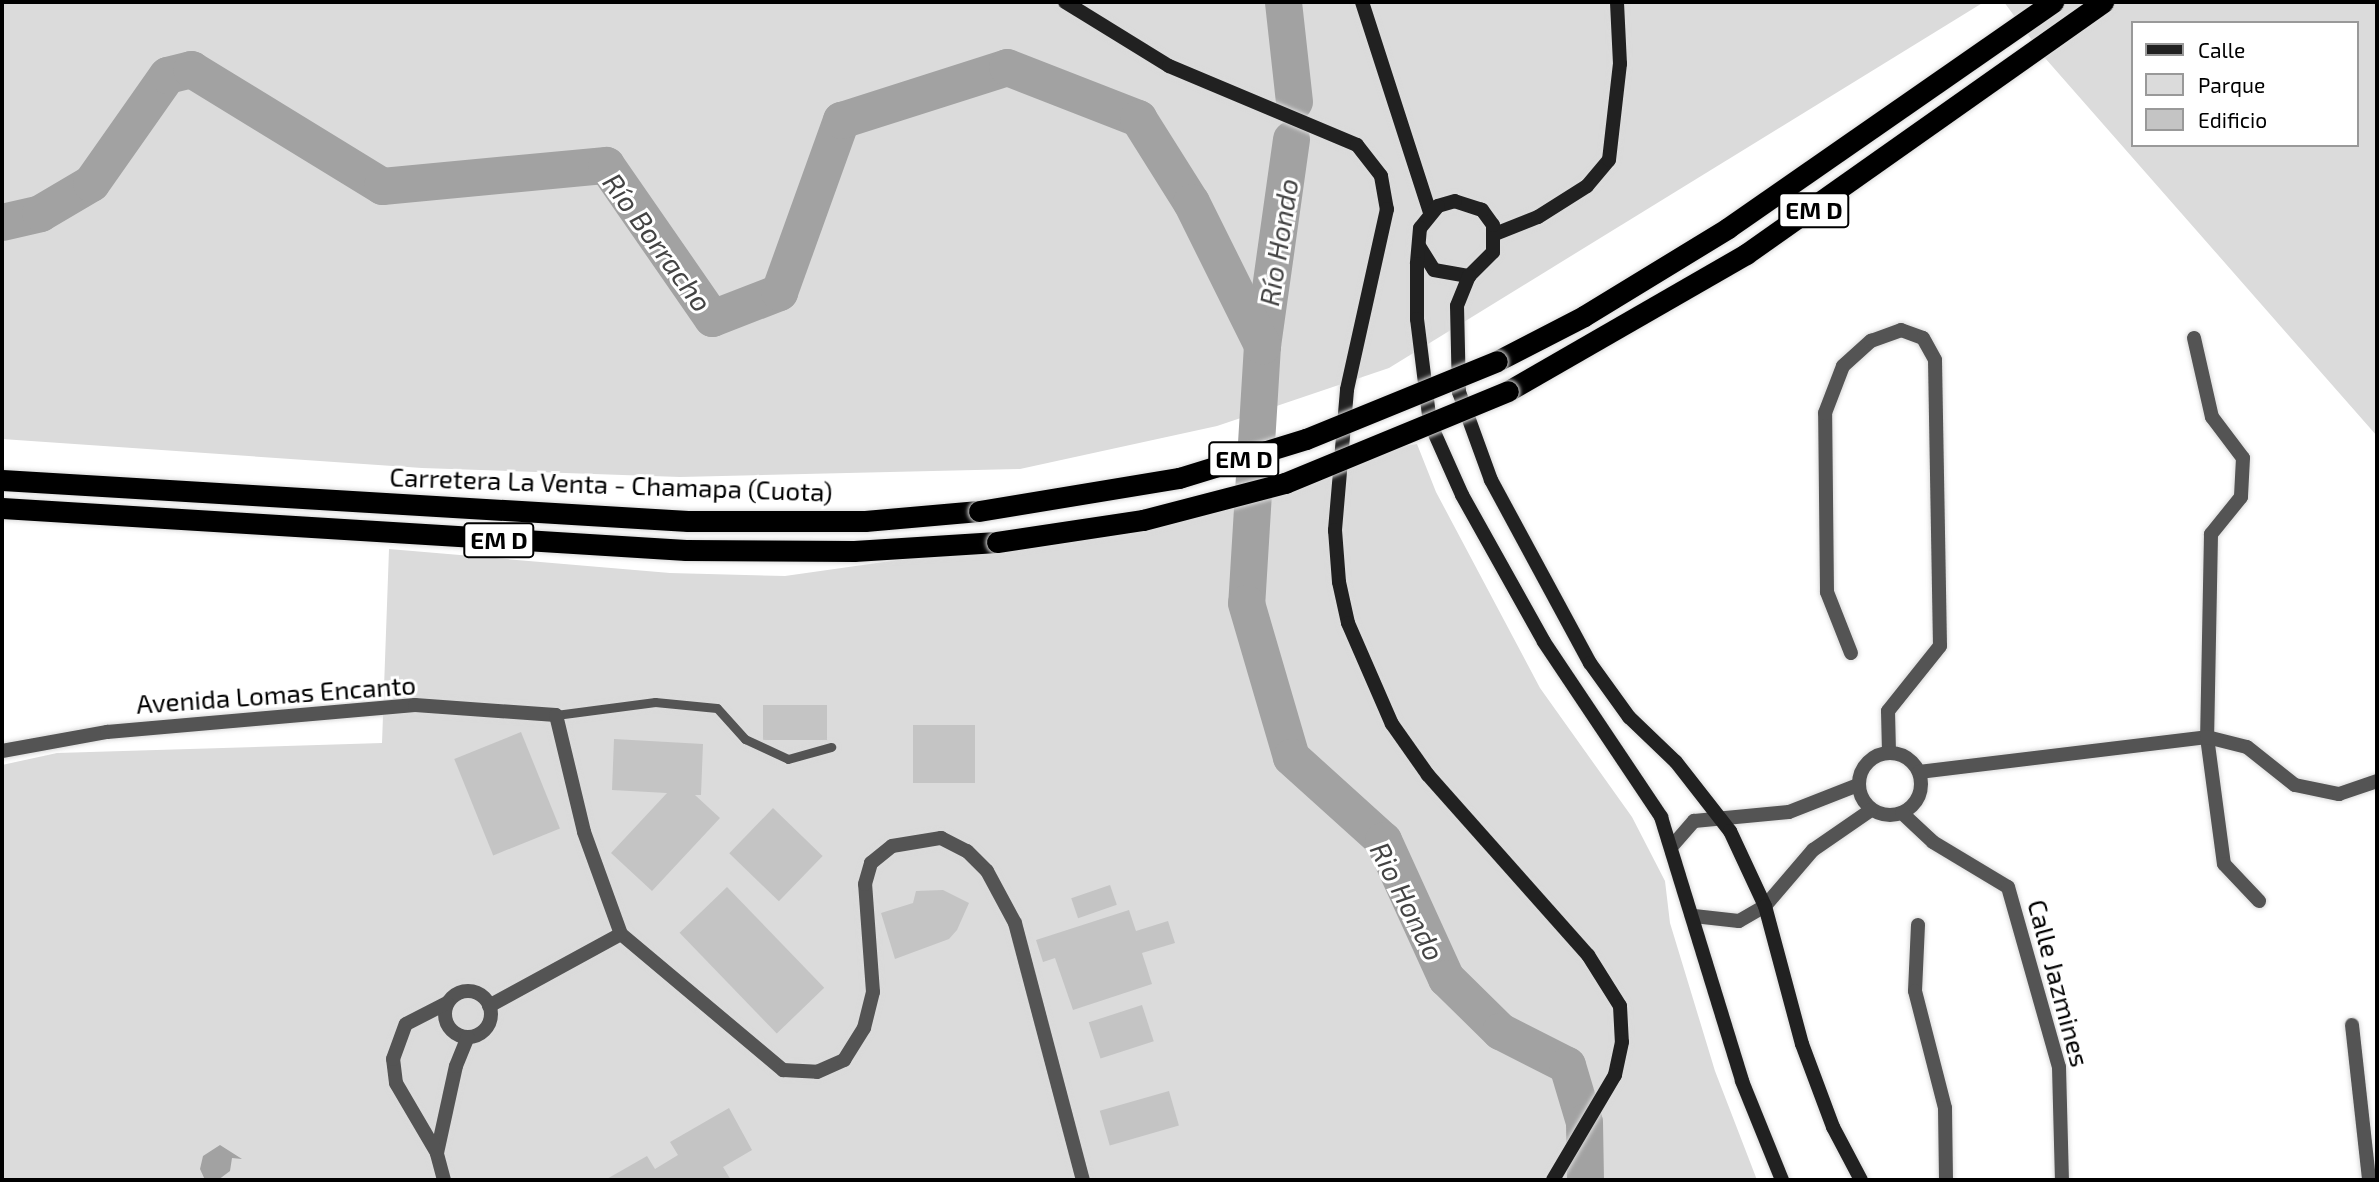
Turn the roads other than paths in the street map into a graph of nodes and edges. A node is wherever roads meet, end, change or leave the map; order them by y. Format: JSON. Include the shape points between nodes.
{"nodes":[{"id":1,"x":1065,"y":2,"type":"edge"},
{"id":2,"x":1362,"y":2,"type":"edge"},
{"id":3,"x":1617,"y":2,"type":"edge"},
{"id":4,"x":2053,"y":2,"type":"edge"},
{"id":5,"x":2103,"y":2,"type":"edge"},
{"id":6,"x":1430,"y":212,"type":"junction"},
{"id":7,"x":1495,"y":234,"type":"junction"},
{"id":8,"x":1419,"y":246,"type":"junction"},
{"id":9,"x":1469,"y":276,"type":"junction"},
{"id":10,"x":2194,"y":338,"type":"dead end"},
{"id":11,"x":2,"y":480,"type":"edge"},
{"id":12,"x":2,"y":508,"type":"edge"},
{"id":13,"x":1851,"y":653,"type":"dead end"},
{"id":14,"x":556,"y":715,"type":"junction"},
{"id":15,"x":2207,"y":737,"type":"junction"},
{"id":16,"x":831,"y":747,"type":"dead end"},
{"id":17,"x":2,"y":751,"type":"edge"},
{"id":18,"x":1889,"y":753,"type":"junction"},
{"id":19,"x":1919,"y":772,"type":"junction"},
{"id":20,"x":2377,"y":781,"type":"edge"},
{"id":21,"x":1858,"y":785,"type":"junction"},
{"id":22,"x":1871,"y":810,"type":"junction"},
{"id":23,"x":1902,"y":813,"type":"junction"},
{"id":24,"x":1717,"y":819,"type":"junction"},
{"id":25,"x":1673,"y":845,"type":"junction"},
{"id":26,"x":2259,"y":901,"type":"dead end"},
{"id":27,"x":1765,"y":906,"type":"junction"},
{"id":28,"x":1694,"y":916,"type":"junction"},
{"id":29,"x":1918,"y":925,"type":"dead end"},
{"id":30,"x":621,"y":934,"type":"junction"},
{"id":31,"x":447,"y":1003,"type":"junction"},
{"id":32,"x":489,"y":1006,"type":"junction"},
{"id":33,"x":2352,"y":1025,"type":"dead end"},
{"id":34,"x":468,"y":1037,"type":"junction"},
{"id":35,"x":437,"y":1153,"type":"junction"},
{"id":36,"x":444,"y":1180,"type":"edge"},
{"id":37,"x":1083,"y":1180,"type":"edge"},
{"id":38,"x":1553,"y":1180,"type":"edge"},
{"id":39,"x":1782,"y":1180,"type":"edge"},
{"id":40,"x":1861,"y":1180,"type":"edge"},
{"id":41,"x":1946,"y":1180,"type":"edge"},
{"id":42,"x":2062,"y":1180,"type":"edge"},
{"id":43,"x":2369,"y":1180,"type":"edge"}],
"edges":[{"from":1,"to":38,"type":"main road","via":[[1169,66],[1357,145],[1381,176],[1387,209],[1347,390],[1335,530],[1348,623],[1392,724],[1428,775],[1609,982],[1620,1006],[1622,1042],[1603,1102]]},
{"from":2,"to":6,"type":"main road"},
{"from":3,"to":7,"type":"main road","via":[[1620,64],[1609,160],[1587,186],[1538,217]]},
{"from":4,"to":11,"type":"highway","name":"Carretera La Venta - Chamapa (Cuota)","number":"EM D","bridge":true,"via":[[1728,228],[1584,316],[1497,360],[1306,439],[1179,478],[979,511],[851,521],[688,521]]},
{"from":5,"to":12,"type":"highway","number":"EM D","bridge":true,"via":[[1799,220],[1674,299],[1508,391],[1284,484],[1143,520],[997,542],[855,551],[686,550]]},
{"from":6,"to":7,"type":"main road","via":[[1446,203],[1465,202],[1482,210]]},
{"from":6,"to":8,"type":"main road","via":[[1420,228]]},
{"from":7,"to":9,"type":"main road","via":[[1489,260]]},
{"from":8,"to":9,"type":"main road","via":[[1434,270]]},
{"from":8,"to":25,"type":"main road","via":[[1417,319],[1430,423],[1517,596],[1587,709],[1644,785]]},
{"from":9,"to":24,"type":"main road","via":[[1457,306],[1459,393],[1492,480],[1590,663],[1629,717],[1676,762]]},
{"from":10,"to":15,"type":"street","via":[[2212,417],[2243,458],[2241,497],[2210,534]]},
{"from":13,"to":18,"type":"street","via":[[1827,593],[1825,413],[1843,366],[1871,341],[1901,330],[1923,338],[1935,360],[1940,646],[1888,711]]},
{"from":14,"to":16,"type":"lane","name":"Avenida Lomas Encanto","via":[[655,702],[717,708],[745,739],[788,759]]},
{"from":14,"to":17,"type":"street","name":"Avenida Lomas Encanto","via":[[415,705],[107,732]]},
{"from":14,"to":30,"type":"street","via":[[584,832]]},
{"from":15,"to":19,"type":"street"},
{"from":15,"to":20,"type":"street","via":[[2247,747],[2295,785],[2339,794]]},
{"from":15,"to":26,"type":"street","via":[[2224,864]]},
{"from":18,"to":19,"type":"street","via":[[1907,758]]},
{"from":18,"to":21,"type":"street","via":[[1862,769]]},
{"from":19,"to":23,"type":"street","via":[[1918,796]]},
{"from":21,"to":22,"type":"street"},
{"from":21,"to":24,"type":"street","via":[[1789,811]]},
{"from":22,"to":23,"type":"street"},
{"from":22,"to":27,"type":"street","via":[[1813,850]]},
{"from":23,"to":42,"type":"street","name":"Calle Jazmines","via":[[1933,842],[2008,887],[2059,1067]]},
{"from":24,"to":25,"type":"street","via":[[1694,821]]},
{"from":24,"to":27,"type":"main road","via":[[1730,831]]},
{"from":25,"to":28,"type":"main road"},
{"from":27,"to":28,"type":"street","via":[[1739,921]]},
{"from":27,"to":40,"type":"main road","via":[[1802,1044],[1833,1127]]},
{"from":28,"to":39,"type":"main road","via":[[1742,1081]]},
{"from":29,"to":41,"type":"street","via":[[1915,991],[1945,1108]]},
{"from":30,"to":32,"type":"street"},
{"from":30,"to":37,"type":"street","via":[[783,1070],[817,1072],[844,1060],[863,1028],[873,992],[865,884],[871,863],[892,846],[916,838],[941,838],[967,851],[1002,892],[1015,923]]},
{"from":31,"to":32,"type":"street","via":[[469,991]]},
{"from":31,"to":34,"type":"street","via":[[448,1026]]},
{"from":31,"to":35,"type":"street","via":[[406,1024],[393,1059],[396,1083]]},
{"from":32,"to":34,"type":"street","via":[[487,1027]]},
{"from":33,"to":43,"type":"street"},
{"from":34,"to":35,"type":"street","via":[[456,1066]]},
{"from":35,"to":36,"type":"street"}]}
